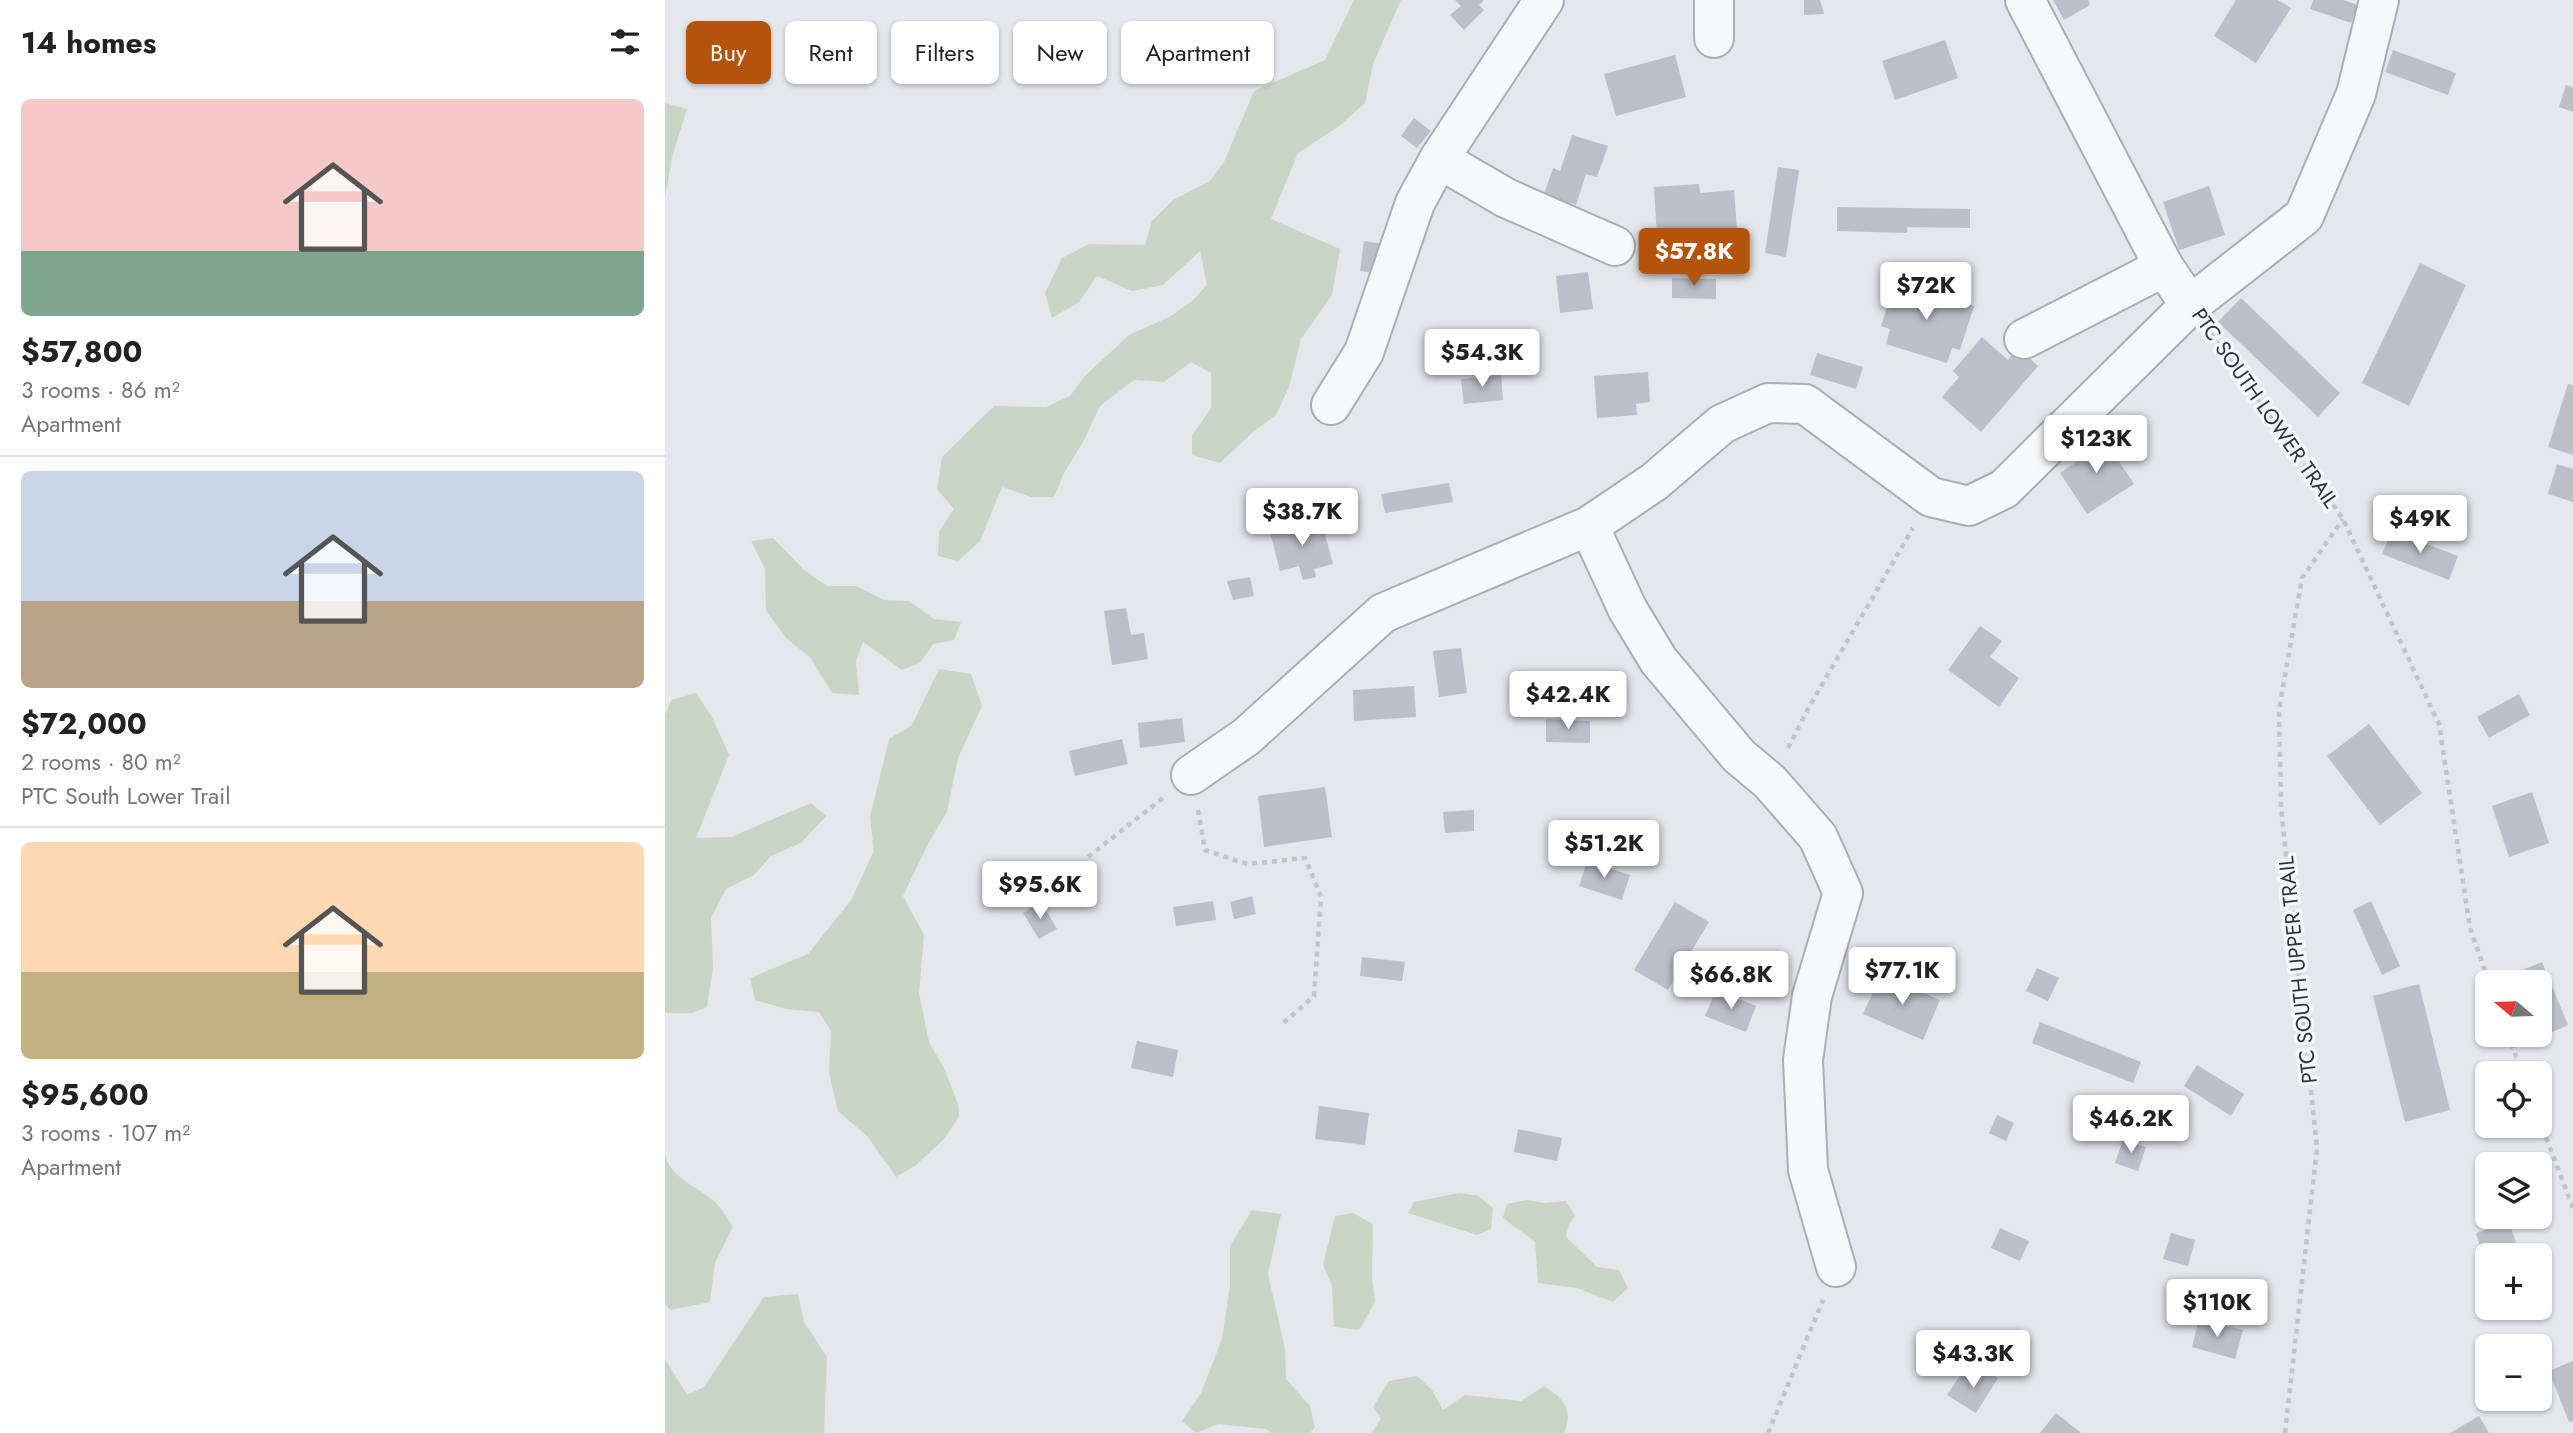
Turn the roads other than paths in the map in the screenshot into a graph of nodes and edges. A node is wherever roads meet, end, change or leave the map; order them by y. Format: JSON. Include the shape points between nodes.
{"nodes":[{"id":1,"x":1544,"y":0,"type":"edge"},
{"id":2,"x":1714,"y":0,"type":"edge"},
{"id":3,"x":2025,"y":0,"type":"edge"},
{"id":4,"x":2379,"y":0,"type":"edge"},
{"id":5,"x":1714,"y":38,"type":"dead end"},
{"id":6,"x":1439,"y":159,"type":"junction"},
{"id":7,"x":1615,"y":246,"type":"dead end"},
{"id":8,"x":2164,"y":267,"type":"junction"},
{"id":9,"x":2190,"y":305,"type":"junction"},
{"id":10,"x":2024,"y":339,"type":"dead end"},
{"id":11,"x":1331,"y":405,"type":"dead end"},
{"id":12,"x":1589,"y":526,"type":"junction"},
{"id":13,"x":1191,"y":775,"type":"road end"},
{"id":14,"x":1836,"y":1267,"type":"road end"}],
"edges":[{"from":1,"to":6,"type":"street"},
{"from":2,"to":5,"type":"street"},
{"from":3,"to":8,"type":"street"},
{"from":4,"to":9,"type":"street","name":"PTC SOUTH LOWER TRAIL","via":[[2356,94],[2304,216]]},
{"from":6,"to":7,"type":"street","via":[[1506,198]]},
{"from":6,"to":11,"type":"street","via":[[1415,202],[1364,352]]},
{"from":8,"to":9,"type":"street"},
{"from":8,"to":10,"type":"street"},
{"from":9,"to":12,"type":"street","via":[[2004,489],[1969,506],[1931,497],[1805,404],[1768,403],[1722,424],[1654,482]]},
{"from":12,"to":13,"type":"street","via":[[1383,613],[1246,737]]},
{"from":12,"to":14,"type":"street","via":[[1628,610],[1659,661],[1739,756],[1770,782],[1818,837],[1843,893],[1812,996],[1803,1059],[1808,1170]]}]}
